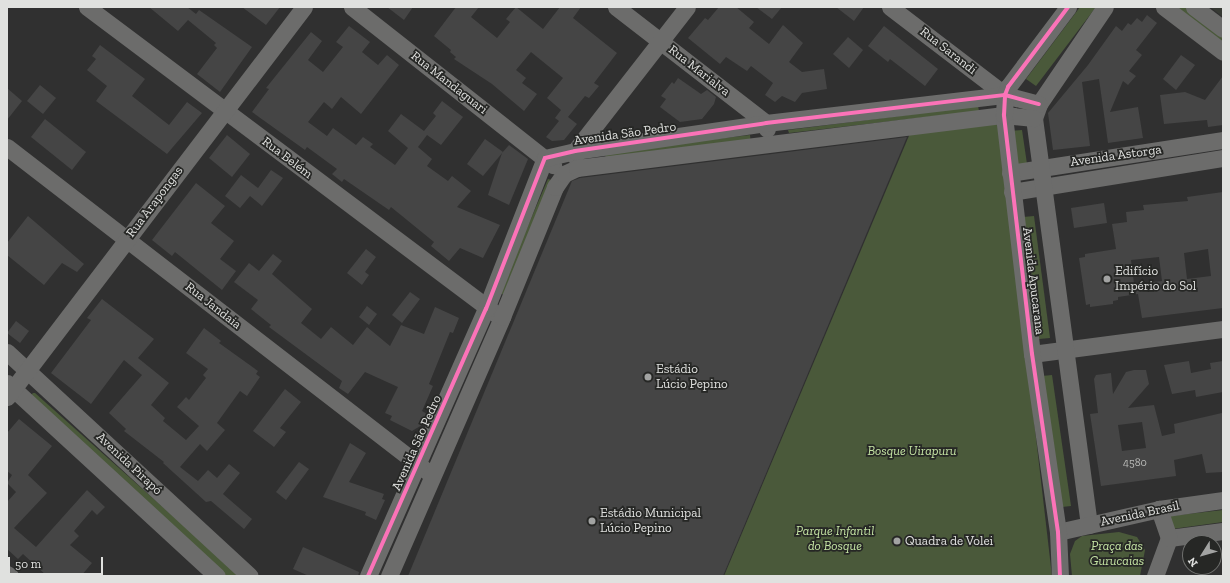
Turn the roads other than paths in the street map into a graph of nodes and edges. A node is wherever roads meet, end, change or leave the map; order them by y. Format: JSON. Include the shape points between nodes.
{"nodes":[{"id":1,"x":87,"y":7,"type":"edge"},
{"id":2,"x":304,"y":7,"type":"edge"},
{"id":3,"x":352,"y":7,"type":"edge"},
{"id":4,"x":616,"y":7,"type":"edge"},
{"id":5,"x":687,"y":7,"type":"edge"},
{"id":6,"x":890,"y":7,"type":"edge"},
{"id":7,"x":1068,"y":7,"type":"edge"},
{"id":8,"x":1105,"y":7,"type":"edge"},
{"id":9,"x":1164,"y":7,"type":"edge"},
{"id":10,"x":1194,"y":7,"type":"edge"},
{"id":11,"x":1223,"y":29,"type":"edge"},
{"id":12,"x":660,"y":42,"type":"junction"},
{"id":13,"x":1223,"y":52,"type":"edge"},
{"id":14,"x":1005,"y":95,"type":"junction"},
{"id":15,"x":225,"y":111,"type":"junction"},
{"id":16,"x":1037,"y":111,"type":"junction"},
{"id":17,"x":1004,"y":115,"type":"junction"},
{"id":18,"x":766,"y":123,"type":"junction"},
{"id":19,"x":1223,"y":140,"type":"edge"},
{"id":20,"x":770,"y":143,"type":"junction"},
{"id":21,"x":7,"y":147,"type":"edge"},
{"id":22,"x":597,"y":148,"type":"junction"},
{"id":23,"x":575,"y":151,"type":"junction"},
{"id":24,"x":545,"y":158,"type":"junction"},
{"id":25,"x":1223,"y":158,"type":"edge"},
{"id":26,"x":601,"y":165,"type":"junction"},
{"id":27,"x":1040,"y":166,"type":"junction"},
{"id":28,"x":570,"y":171,"type":"junction"},
{"id":29,"x":1010,"y":173,"type":"junction"},
{"id":30,"x":1044,"y":188,"type":"junction"},
{"id":31,"x":1012,"y":192,"type":"junction"},
{"id":32,"x":127,"y":240,"type":"junction"},
{"id":33,"x":486,"y":309,"type":"junction"},
{"id":34,"x":502,"y":317,"type":"junction"},
{"id":35,"x":1223,"y":330,"type":"edge"},
{"id":36,"x":1066,"y":349,"type":"junction"},
{"id":37,"x":7,"y":352,"type":"edge"},
{"id":38,"x":1032,"y":354,"type":"junction"},
{"id":39,"x":28,"y":370,"type":"junction"},
{"id":40,"x":9,"y":390,"type":"edge"},
{"id":41,"x":418,"y":466,"type":"junction"},
{"id":42,"x":434,"y":475,"type":"junction"},
{"id":43,"x":1223,"y":500,"type":"edge"},
{"id":44,"x":1159,"y":509,"type":"junction"},
{"id":45,"x":1089,"y":525,"type":"junction"},
{"id":46,"x":1223,"y":531,"type":"edge"},
{"id":47,"x":1058,"y":532,"type":"junction"},
{"id":48,"x":1169,"y":538,"type":"junction"},
{"id":49,"x":7,"y":574,"type":"edge"},
{"id":50,"x":10,"y":576,"type":"edge"},
{"id":51,"x":217,"y":576,"type":"edge"},
{"id":52,"x":250,"y":576,"type":"edge"},
{"id":53,"x":368,"y":576,"type":"edge"},
{"id":54,"x":389,"y":576,"type":"edge"},
{"id":55,"x":1060,"y":576,"type":"edge"},
{"id":56,"x":1154,"y":576,"type":"edge"}],
"edges":[{"from":1,"to":15,"type":"street","name":"Rua Belém"},
{"from":2,"to":15,"type":"street","name":"Rua Arapongas"},
{"from":3,"to":24,"type":"street","name":"Rua Mandaguari"},
{"from":4,"to":12,"type":"street","name":"Rua Marialva"},
{"from":5,"to":12,"type":"street"},
{"from":6,"to":14,"type":"street","name":"Rua Sarandi"},
{"from":7,"to":14,"type":"street"},
{"from":8,"to":16,"type":"street"},
{"from":9,"to":13,"type":"street"},
{"from":10,"to":11,"type":"street"},
{"from":12,"to":18,"type":"street","name":"Rua Marialva"},
{"from":12,"to":23,"type":"street"},
{"from":14,"to":16,"type":"street","name":"Avenida São Pedro"},
{"from":14,"to":17,"type":"street","name":"Avenida Apucarana"},
{"from":14,"to":18,"type":"street","name":"Avenida São Pedro"},
{"from":15,"to":32,"type":"street","name":"Rua Arapongas"},
{"from":15,"to":33,"type":"street","name":"Rua Belém"},
{"from":16,"to":17,"type":"street","name":"Avenida São Pedro"},
{"from":16,"to":27,"type":"street","name":"Avenida Apucarana"},
{"from":17,"to":20,"type":"street","name":"Avenida São Pedro"},
{"from":17,"to":29,"type":"street","name":"Avenida Apucarana"},
{"from":18,"to":20,"type":"street"},
{"from":18,"to":22,"type":"street","name":"Avenida São Pedro"},
{"from":19,"to":27,"type":"street","name":"Avenida Astorga"},
{"from":20,"to":26,"type":"street","name":"Avenida São Pedro"},
{"from":21,"to":32,"type":"street","name":"Rua Jandaia"},
{"from":22,"to":23,"type":"street","name":"Avenida São Pedro"},
{"from":22,"to":26,"type":"street","via":[[595,156]]},
{"from":23,"to":24,"type":"street","name":"Avenida São Pedro"},
{"from":23,"to":28,"type":"street"},
{"from":24,"to":28,"type":"street","name":"Rua Mandaguari"},
{"from":24,"to":33,"type":"street","name":"Avenida São Pedro"},
{"from":25,"to":30,"type":"street","name":"Avenida Astorga"},
{"from":26,"to":28,"type":"street","name":"Avenida São Pedro"},
{"from":27,"to":29,"type":"street","name":"Avenida Astorga"},
{"from":27,"to":30,"type":"street","name":"Avenida Apucarana"},
{"from":28,"to":34,"type":"street","via":[[555,187]]},
{"from":29,"to":31,"type":"street","name":"Avenida Apucarana"},
{"from":30,"to":31,"type":"street","name":"Avenida Astorga"},
{"from":30,"to":36,"type":"street","name":"Avenida Apucarana"},
{"from":31,"to":38,"type":"street","name":"Avenida Apucarana"},
{"from":32,"to":39,"type":"street","name":"Rua Arapongas"},
{"from":32,"to":41,"type":"street","name":"Rua Jandaia"},
{"from":33,"to":34,"type":"street","name":"Rua Belém"},
{"from":33,"to":41,"type":"street","name":"Avenida São Pedro"},
{"from":34,"to":42,"type":"street"},
{"from":35,"to":36,"type":"street"},
{"from":36,"to":38,"type":"street"},
{"from":36,"to":45,"type":"street","name":"Avenida Apucarana"},
{"from":37,"to":39,"type":"street","name":"Avenida Pirapó"},
{"from":38,"to":47,"type":"street","name":"Avenida Apucarana"},
{"from":39,"to":40,"type":"street","name":"Rua Arapongas"},
{"from":39,"to":52,"type":"street","name":"Avenida Pirapó"},
{"from":40,"to":51,"type":"street","name":"Avenida Pirapó"},
{"from":41,"to":42,"type":"street","name":"Rua Jandaia"},
{"from":41,"to":53,"type":"street","name":"Avenida São Pedro"},
{"from":42,"to":54,"type":"street"},
{"from":43,"to":44,"type":"street","name":"Avenida Brasil"},
{"from":44,"to":45,"type":"street","name":"Avenida Brasil"},
{"from":44,"to":48,"type":"street"},
{"from":45,"to":47,"type":"street","name":"Avenida Brasil"},
{"from":46,"to":48,"type":"street"},
{"from":47,"to":55,"type":"street","name":"Avenida Apucarana"},
{"from":48,"to":56,"type":"street"},
{"from":49,"to":50,"type":"street"}]}
